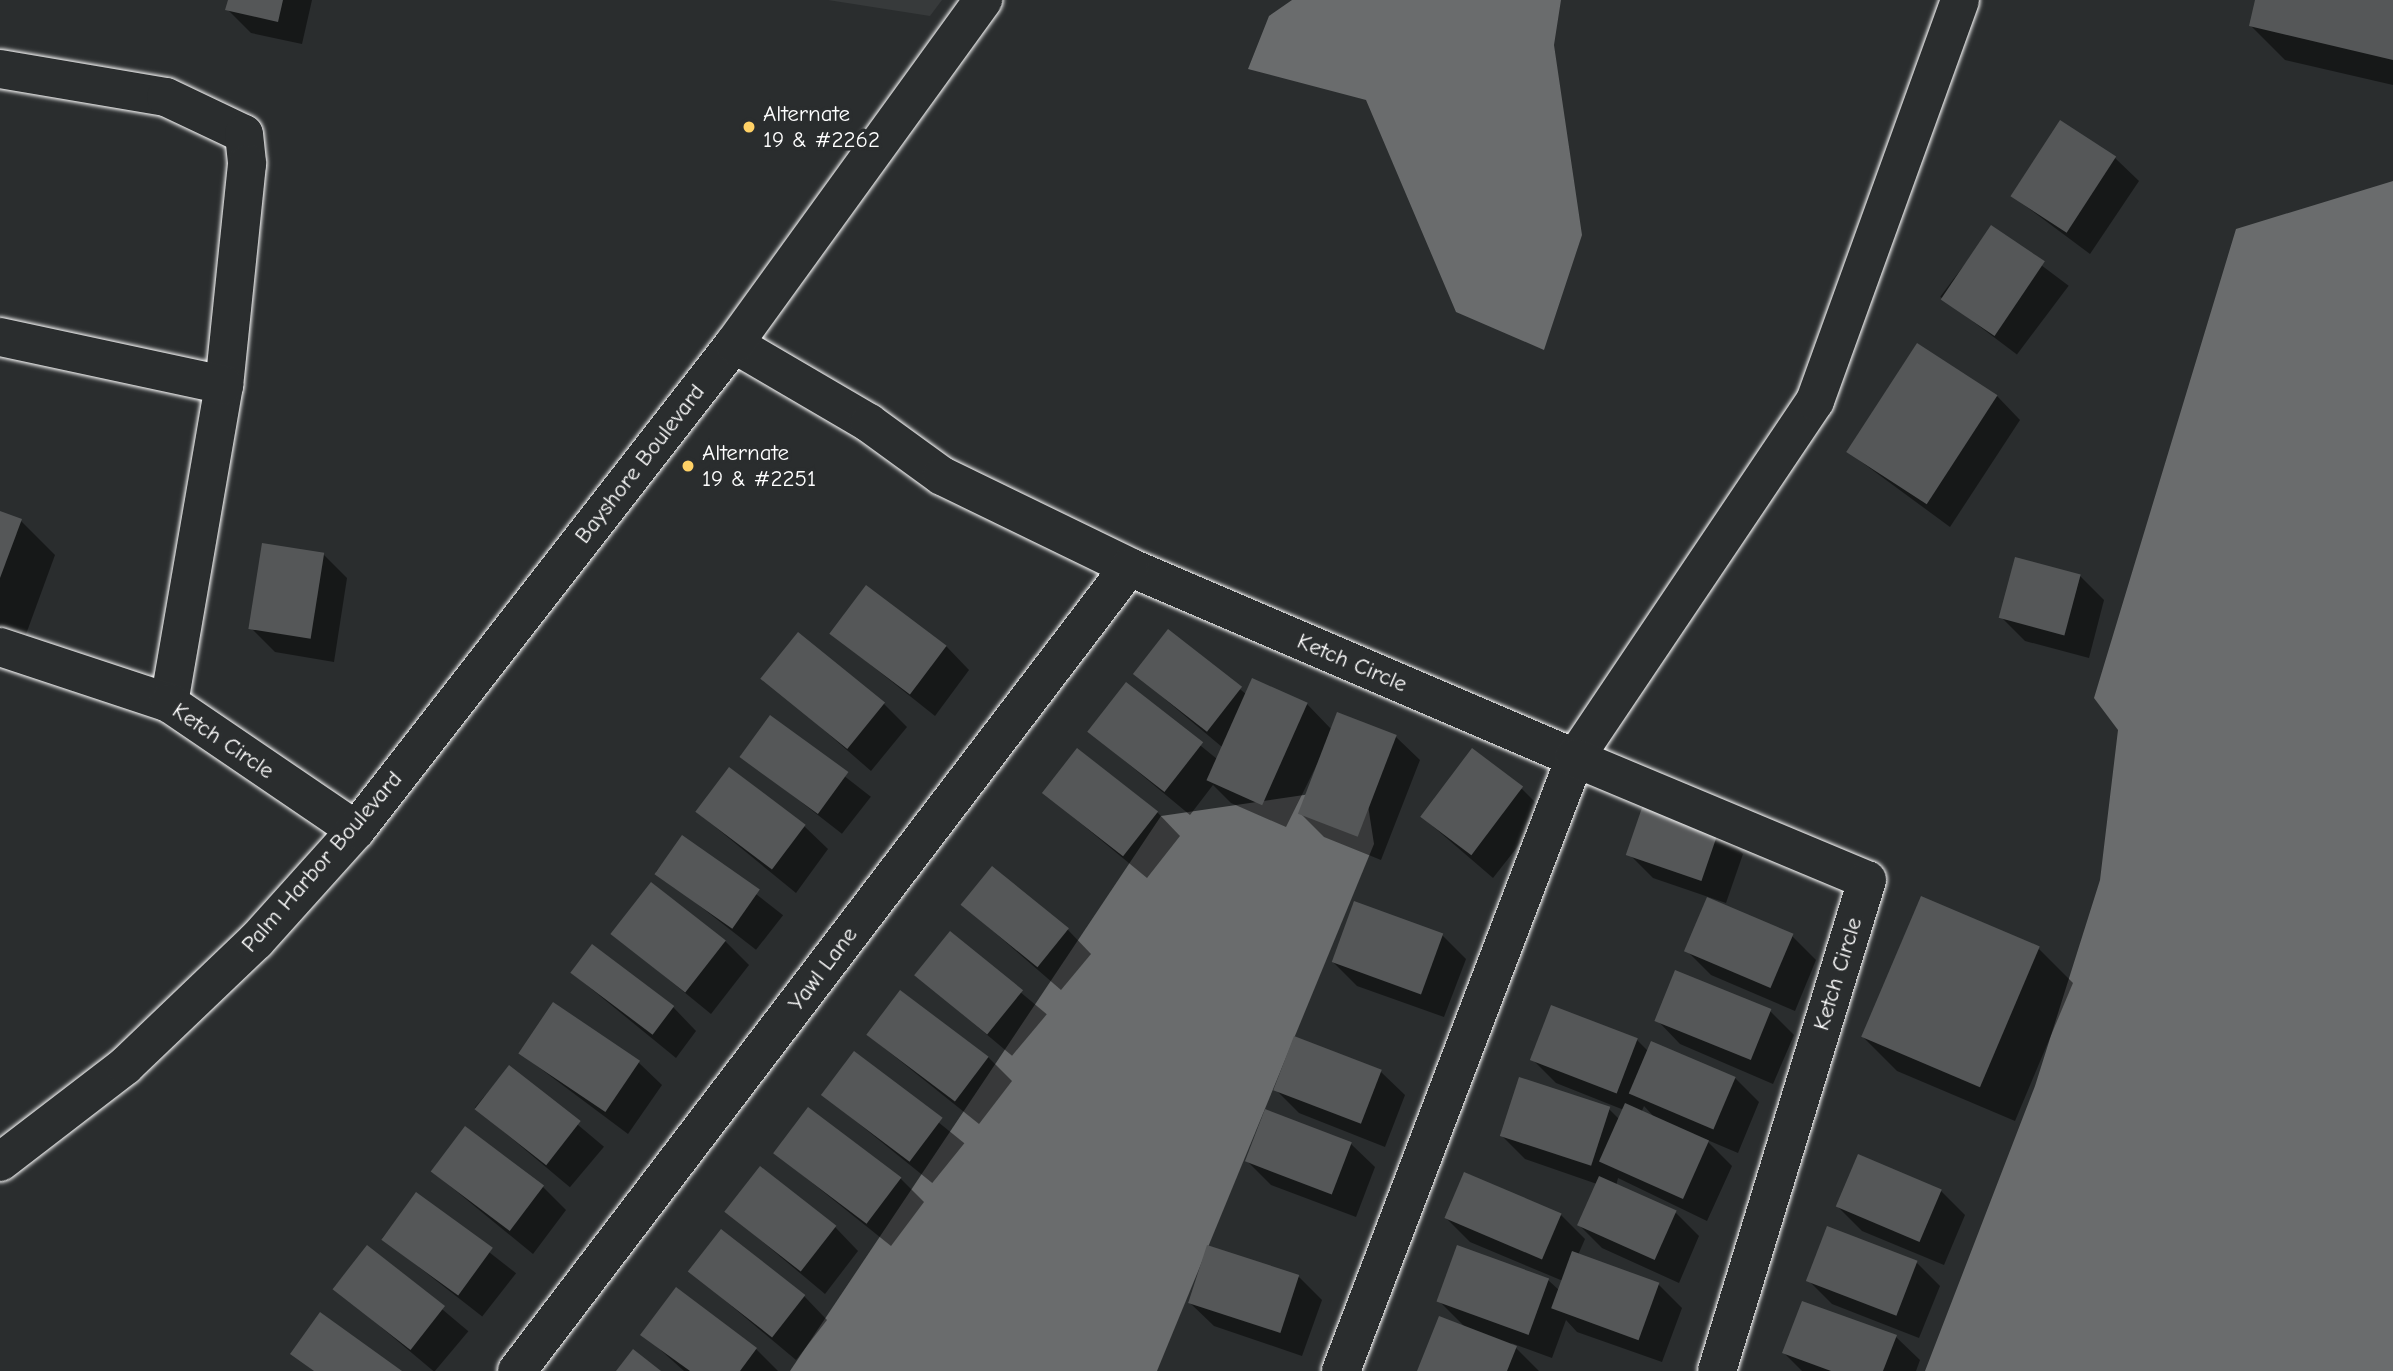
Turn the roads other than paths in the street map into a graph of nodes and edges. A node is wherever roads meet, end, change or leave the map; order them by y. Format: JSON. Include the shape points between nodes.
{"nodes":[{"id":1,"x":983,"y":0,"type":"edge"},
{"id":2,"x":1960,"y":0,"type":"edge"},
{"id":3,"x":0,"y":69,"type":"edge"},
{"id":4,"x":0,"y":337,"type":"edge"},
{"id":5,"x":733,"y":344,"type":"junction"},
{"id":6,"x":224,"y":385,"type":"junction"},
{"id":7,"x":1129,"y":567,"type":"junction"},
{"id":8,"x":547,"y":584,"type":"joint"},
{"id":9,"x":0,"y":647,"type":"edge"},
{"id":10,"x":169,"y":703,"type":"junction"},
{"id":11,"x":1575,"y":758,"type":"junction"},
{"id":12,"x":356,"y":830,"type":"junction"},
{"id":13,"x":0,"y":1162,"type":"edge"},
{"id":14,"x":517,"y":1371,"type":"edge"},
{"id":15,"x":1341,"y":1371,"type":"edge"},
{"id":16,"x":1717,"y":1371,"type":"edge"}],
"edges":[{"from":1,"to":5,"type":"street"},
{"from":2,"to":11,"type":"street","via":[[1815,401]]},
{"from":3,"to":6,"type":"street","via":[[166,97],[244,134],[247,164]]},
{"from":4,"to":6,"type":"street"},
{"from":5,"to":7,"type":"street","name":"Ketch Circle","via":[[869,423],[942,476]]},
{"from":5,"to":8,"type":"street","name":"Bayshore Boulevard"},
{"from":6,"to":10,"type":"street"},
{"from":7,"to":11,"type":"street","name":"Ketch Circle"},
{"from":7,"to":14,"type":"street","name":"Yawl Lane"},
{"from":8,"to":12,"type":"street","name":"Palm Harbor Boulevard"},
{"from":9,"to":10,"type":"street","name":"Ketch Circle"},
{"from":10,"to":12,"type":"street","name":"Ketch Circle"},
{"from":11,"to":15,"type":"street"},
{"from":11,"to":16,"type":"street","name":"Ketch Circle","via":[[1867,880]]},
{"from":12,"to":13,"type":"street","name":"Palm Harbor Boulevard","via":[[256,941],[125,1066]]}]}
